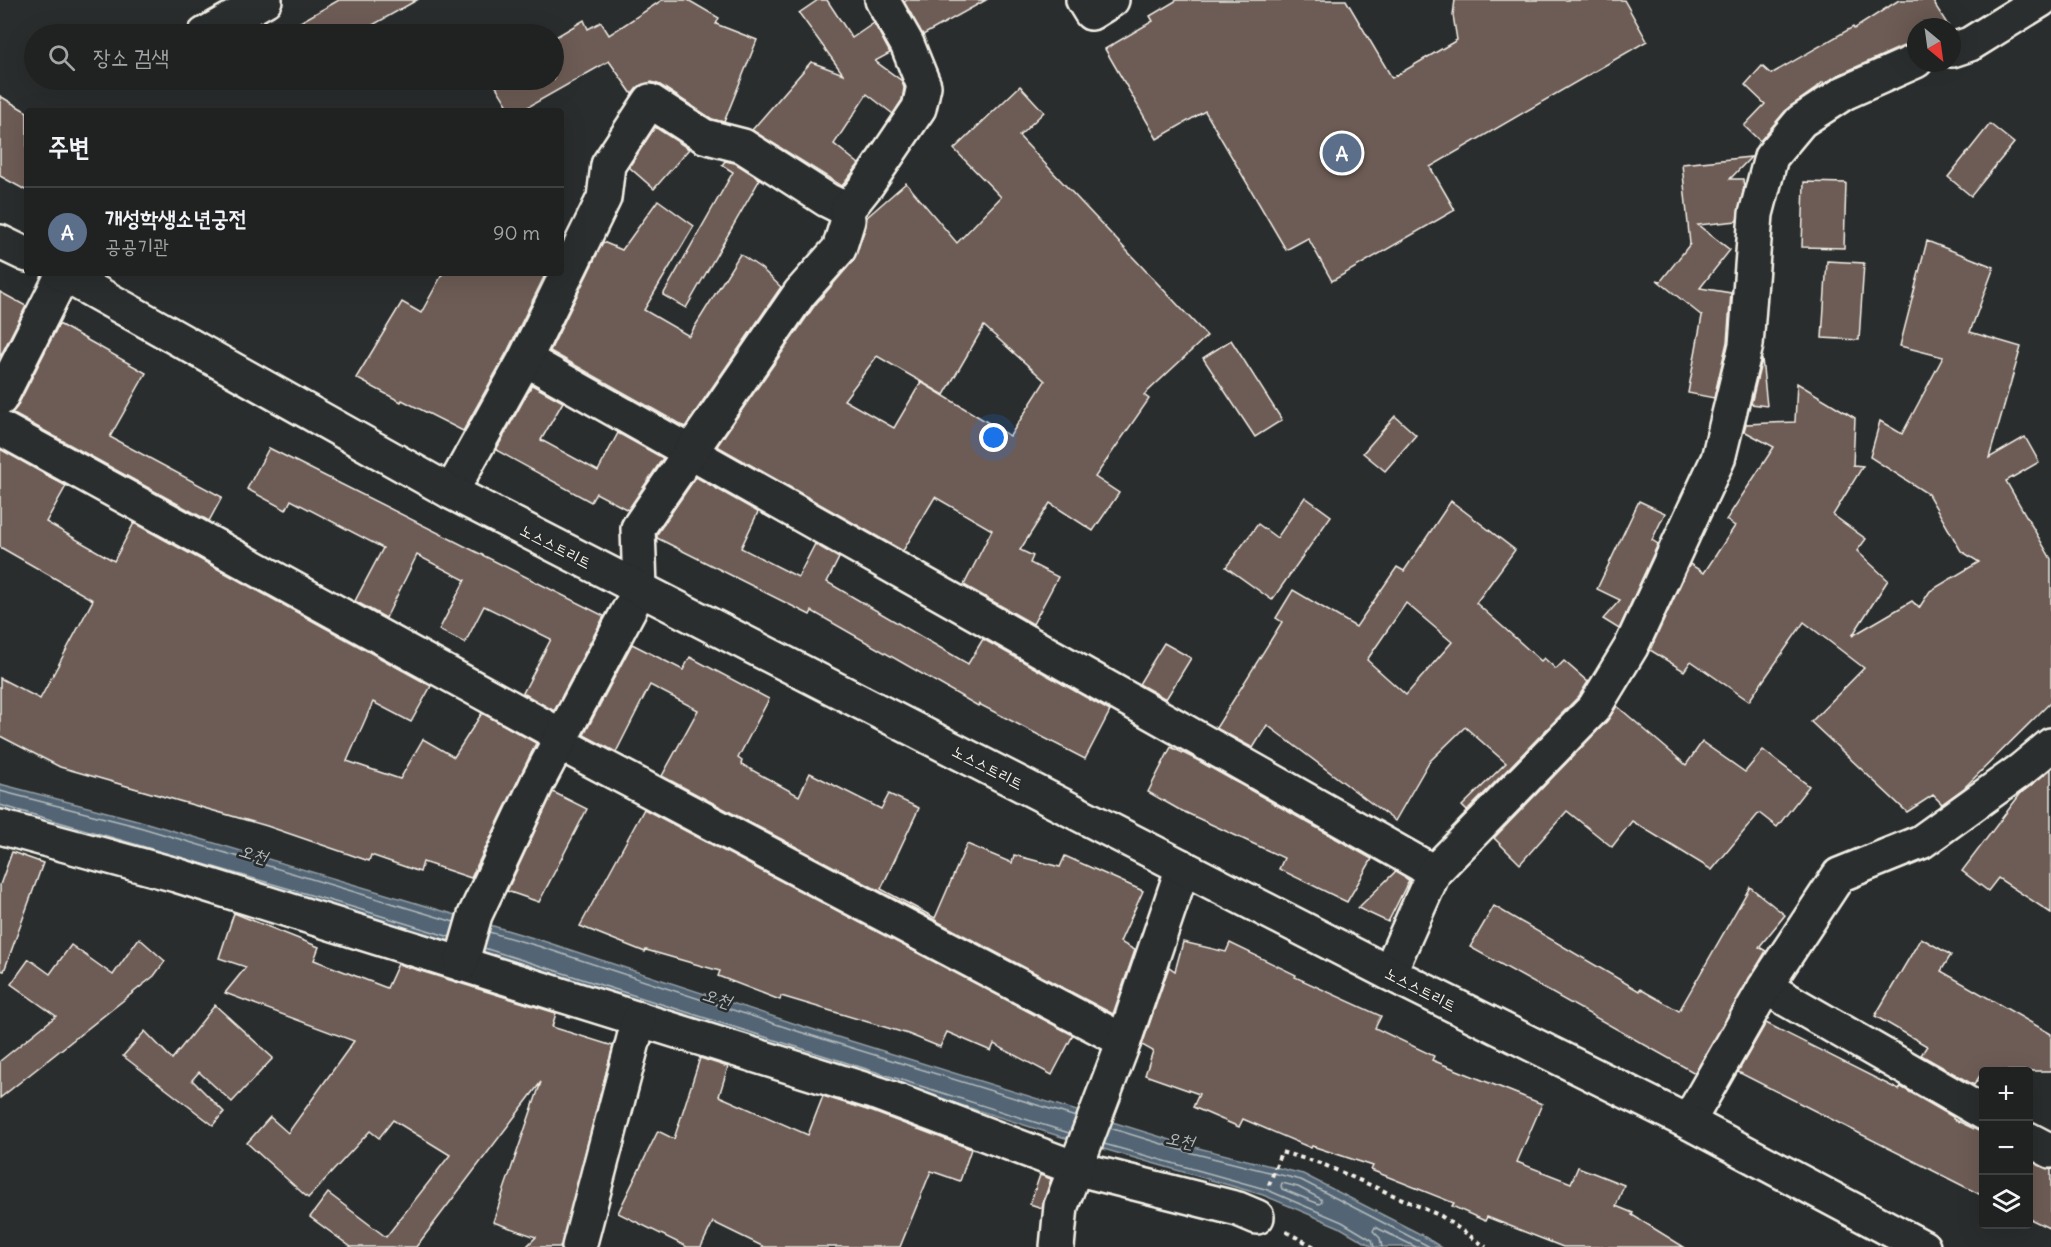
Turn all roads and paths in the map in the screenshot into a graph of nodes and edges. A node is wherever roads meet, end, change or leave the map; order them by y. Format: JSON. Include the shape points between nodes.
{"nodes":[{"id":1,"x":265,"y":0,"type":"edge"},
{"id":2,"x":882,"y":0,"type":"edge"},
{"id":3,"x":1083,"y":0,"type":"edge"},
{"id":4,"x":1112,"y":0,"type":"edge"},
{"id":5,"x":2041,"y":0,"type":"edge"},
{"id":6,"x":223,"y":24,"type":"edge"},
{"id":7,"x":1961,"y":47,"type":"edge"},
{"id":8,"x":1907,"y":65,"type":"edge"},
{"id":9,"x":847,"y":210,"type":"junction"},
{"id":10,"x":0,"y":242,"type":"edge"},
{"id":11,"x":24,"y":254,"type":"edge"},
{"id":12,"x":61,"y":276,"type":"edge"},
{"id":13,"x":66,"y":276,"type":"edge"},
{"id":14,"x":525,"y":359,"type":"junction"},
{"id":15,"x":0,"y":399,"type":"edge"},
{"id":16,"x":0,"y":428,"type":"edge"},
{"id":17,"x":689,"y":452,"type":"junction"},
{"id":18,"x":451,"y":492,"type":"junction"},
{"id":19,"x":640,"y":589,"type":"junction"},
{"id":20,"x":559,"y":743,"type":"junction"},
{"id":21,"x":2051,"y":745,"type":"edge"},
{"id":22,"x":0,"y":827,"type":"edge"},
{"id":23,"x":1183,"y":867,"type":"junction"},
{"id":24,"x":1434,"y":872,"type":"junction"},
{"id":25,"x":463,"y":959,"type":"junction"},
{"id":26,"x":1389,"y":973,"type":"junction"},
{"id":27,"x":1765,"y":987,"type":"junction"},
{"id":28,"x":639,"y":1019,"type":"junction"},
{"id":29,"x":1124,"y":1041,"type":"junction"},
{"id":30,"x":1979,"y":1111,"type":"edge"},
{"id":31,"x":1688,"y":1122,"type":"junction"},
{"id":32,"x":2033,"y":1141,"type":"edge"},
{"id":33,"x":2051,"y":1152,"type":"edge"},
{"id":34,"x":1279,"y":1157,"type":"dead end"},
{"id":35,"x":1075,"y":1168,"type":"junction"},
{"id":36,"x":1257,"y":1217,"type":"dead end"},
{"id":37,"x":579,"y":1247,"type":"edge"},
{"id":38,"x":1057,"y":1247,"type":"edge"},
{"id":39,"x":1486,"y":1247,"type":"edge"},
{"id":40,"x":1923,"y":1247,"type":"edge"}],
"edges":[{"from":1,"to":6,"type":"street"},
{"from":2,"to":9,"type":"street","via":[[907,44],[924,86],[919,108]]},
{"from":3,"to":4,"type":"street","via":[[1091,13]]},
{"from":5,"to":7,"type":"street"},
{"from":8,"to":24,"type":"street","via":[[1844,93],[1801,121],[1771,157],[1756,214],[1746,345],[1718,459],[1631,647],[1594,708]]},
{"from":9,"to":14,"type":"street","via":[[743,146],[705,136],[650,101],[608,165],[604,198]]},
{"from":9,"to":17,"type":"street","via":[[839,249],[800,293]]},
{"from":10,"to":11,"type":"street"},
{"from":12,"to":15,"type":"street"},
{"from":13,"to":18,"type":"street","name":"노스스트리트"},
{"from":14,"to":17,"type":"street"},
{"from":14,"to":18,"type":"street"},
{"from":16,"to":20,"type":"street","via":[[549,729]]},
{"from":17,"to":19,"type":"street","via":[[638,528]]},
{"from":17,"to":24,"type":"street"},
{"from":18,"to":19,"type":"street","name":"노스스트리트"},
{"from":19,"to":20,"type":"street"},
{"from":19,"to":23,"type":"street","name":"노스스트리트"},
{"from":20,"to":25,"type":"street","via":[[475,915]]},
{"from":20,"to":29,"type":"street"},
{"from":21,"to":27,"type":"street","via":[[1922,842],[1839,875]]},
{"from":22,"to":25,"type":"street"},
{"from":23,"to":26,"type":"street","name":"노스스트리트"},
{"from":23,"to":29,"type":"street"},
{"from":24,"to":26,"type":"street"},
{"from":25,"to":28,"type":"street"},
{"from":26,"to":31,"type":"street","name":"노스스트리트"},
{"from":27,"to":30,"type":"street"},
{"from":27,"to":31,"type":"street"},
{"from":28,"to":35,"type":"street","via":[[879,1094]]},
{"from":28,"to":37,"type":"street"},
{"from":29,"to":35,"type":"street"},
{"from":31,"to":40,"type":"street","name":"노스스트리트"},
{"from":32,"to":33,"type":"street"},
{"from":34,"to":39,"type":"path","via":[[1281,1152],[1330,1167],[1441,1216]]},
{"from":35,"to":36,"type":"street"},
{"from":35,"to":38,"type":"street","via":[[1061,1206]]}]}
